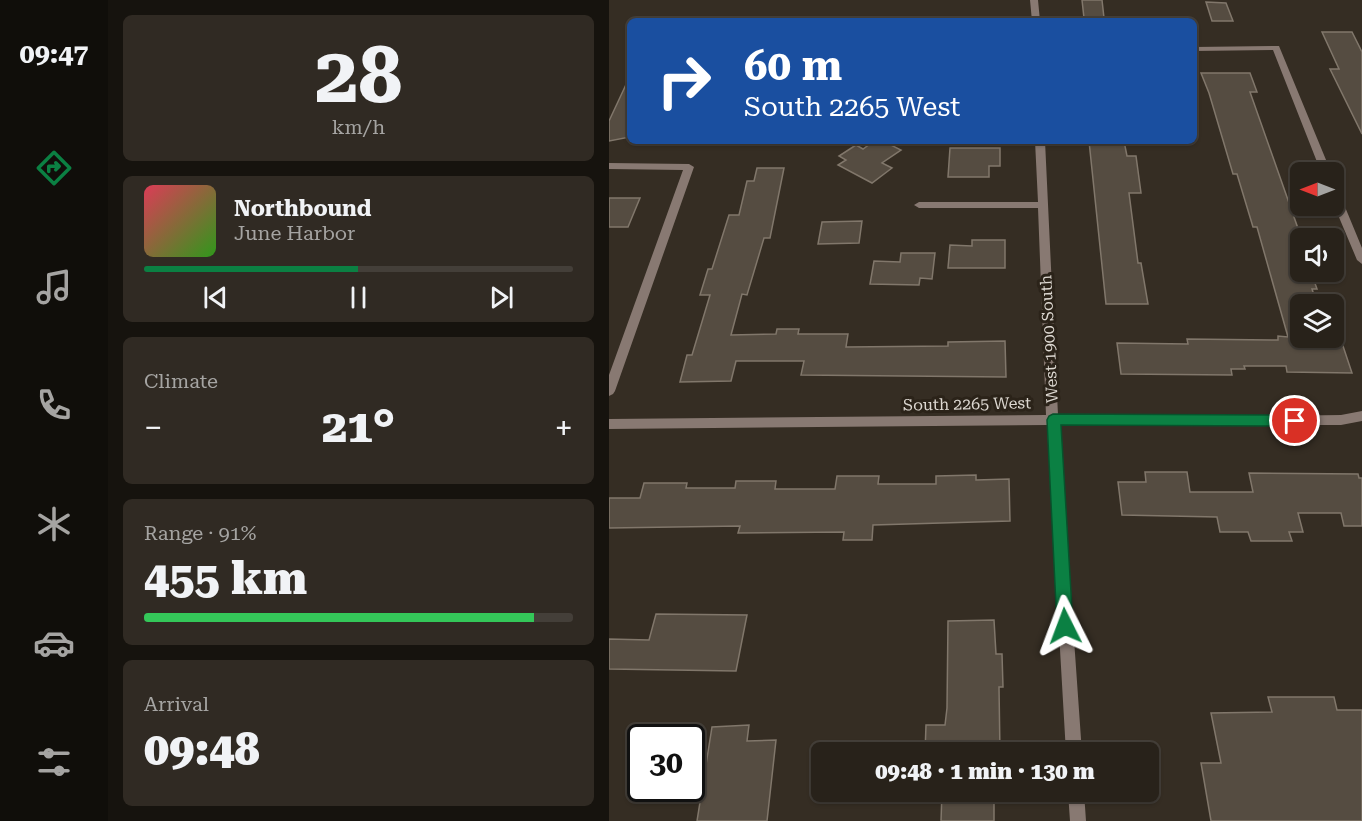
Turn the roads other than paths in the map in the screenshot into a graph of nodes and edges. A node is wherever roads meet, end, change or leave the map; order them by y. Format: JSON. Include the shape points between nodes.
{"nodes":[{"id":1,"x":1034,"y":0,"type":"edge"},
{"id":2,"x":1036,"y":18,"type":"edge"},
{"id":3,"x":1197,"y":48,"type":"edge"},
{"id":4,"x":1040,"y":144,"type":"edge"},
{"id":5,"x":1322,"y":162,"type":"edge"},
{"id":6,"x":609,"y":166,"type":"edge"},
{"id":7,"x":919,"y":205,"type":"dead end"},
{"id":8,"x":1041,"y":205,"type":"junction"},
{"id":9,"x":1344,"y":216,"type":"edge"},
{"id":10,"x":1362,"y":260,"type":"edge"},
{"id":11,"x":609,"y":391,"type":"edge"},
{"id":12,"x":1362,"y":416,"type":"edge"},
{"id":13,"x":1053,"y":420,"type":"junction"},
{"id":14,"x":609,"y":424,"type":"edge"},
{"id":15,"x":1073,"y":742,"type":"edge"},
{"id":16,"x":1077,"y":802,"type":"edge"},
{"id":17,"x":1078,"y":821,"type":"edge"}],
"edges":[{"from":1,"to":2,"type":"street"},
{"from":3,"to":5,"type":"street","via":[[1276,48]]},
{"from":4,"to":8,"type":"street","name":"West 1900 South"},
{"from":6,"to":11,"type":"street","via":[[689,167]]},
{"from":7,"to":8,"type":"street"},
{"from":8,"to":13,"type":"street","name":"West 1900 South"},
{"from":9,"to":10,"type":"street"},
{"from":12,"to":13,"type":"street","name":"South 2265 West","via":[[1271,421]]},
{"from":13,"to":14,"type":"street","name":"South 2265 West"},
{"from":13,"to":15,"type":"street","name":"West 1900 South"},
{"from":16,"to":17,"type":"street"}]}
